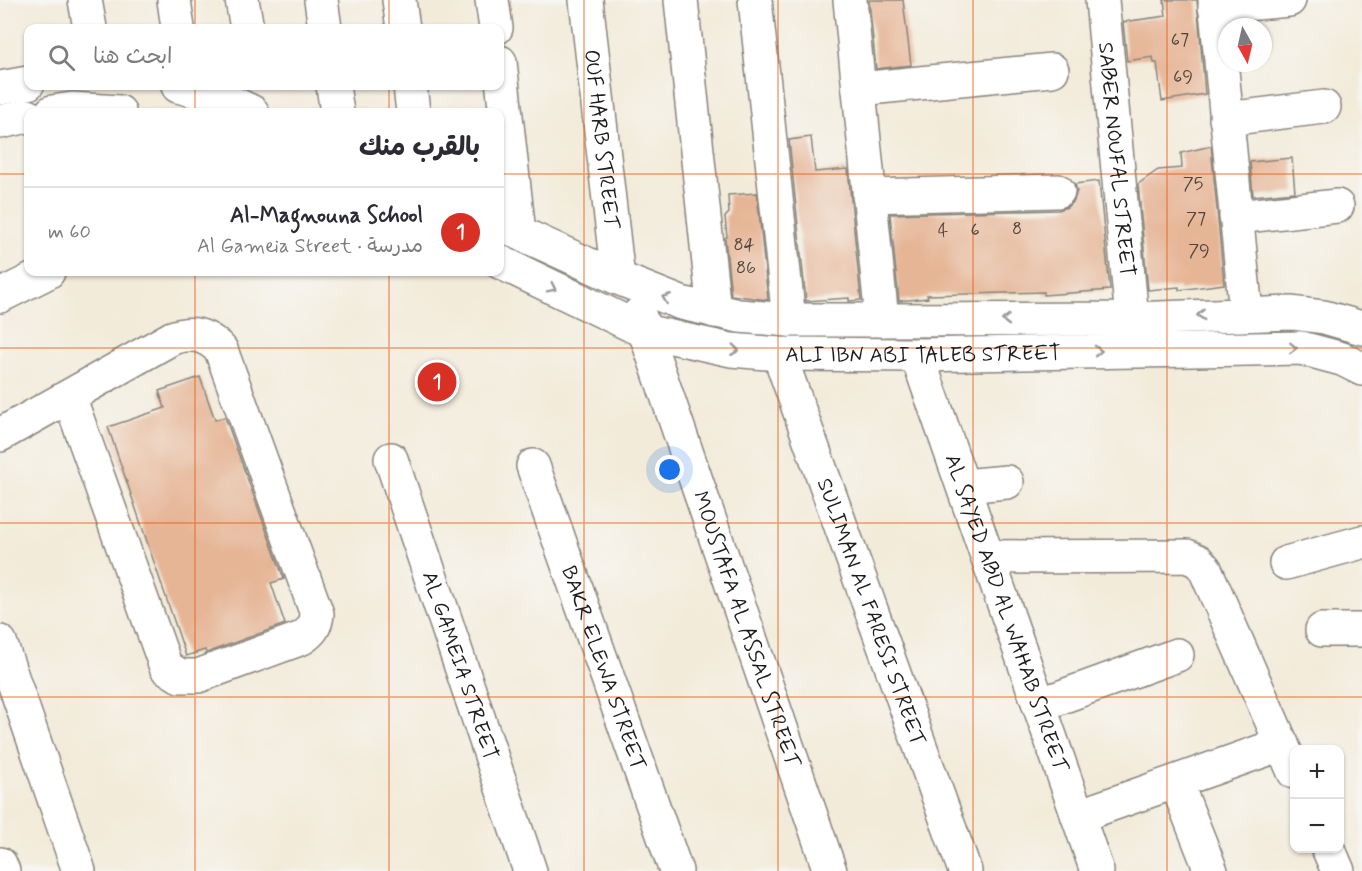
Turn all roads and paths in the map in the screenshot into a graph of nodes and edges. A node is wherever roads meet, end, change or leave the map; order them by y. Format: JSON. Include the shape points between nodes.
{"nodes":[{"id":1,"x":85,"y":0,"type":"edge"},
{"id":2,"x":174,"y":0,"type":"edge"},
{"id":3,"x":242,"y":0,"type":"edge"},
{"id":4,"x":321,"y":0,"type":"edge"},
{"id":5,"x":399,"y":0,"type":"edge"},
{"id":6,"x":492,"y":0,"type":"edge"},
{"id":7,"x":586,"y":0,"type":"edge"},
{"id":8,"x":681,"y":0,"type":"edge"},
{"id":9,"x":755,"y":0,"type":"edge"},
{"id":10,"x":850,"y":0,"type":"edge"},
{"id":11,"x":1102,"y":0,"type":"edge"},
{"id":12,"x":1289,"y":0,"type":"edge"},
{"id":13,"x":1215,"y":4,"type":"edge"},
{"id":14,"x":89,"y":24,"type":"edge"},
{"id":15,"x":177,"y":24,"type":"edge"},
{"id":16,"x":246,"y":24,"type":"edge"},
{"id":17,"x":324,"y":24,"type":"edge"},
{"id":18,"x":402,"y":24,"type":"edge"},
{"id":19,"x":495,"y":24,"type":"edge"},
{"id":20,"x":1052,"y":70,"type":"dead end"},
{"id":21,"x":859,"y":89,"type":"junction"},
{"id":22,"x":197,"y":90,"type":"edge"},
{"id":23,"x":256,"y":90,"type":"edge"},
{"id":24,"x":334,"y":90,"type":"edge"},
{"id":25,"x":410,"y":90,"type":"edge"},
{"id":26,"x":502,"y":90,"type":"edge"},
{"id":27,"x":1324,"y":107,"type":"dead end"},
{"id":28,"x":244,"y":108,"type":"edge"},
{"id":29,"x":259,"y":108,"type":"edge"},
{"id":30,"x":336,"y":108,"type":"edge"},
{"id":31,"x":413,"y":108,"type":"edge"},
{"id":32,"x":502,"y":108,"type":"edge"},
{"id":33,"x":24,"y":117,"type":"edge"},
{"id":34,"x":1226,"y":119,"type":"junction"},
{"id":35,"x":0,"y":123,"type":"edge"},
{"id":36,"x":504,"y":136,"type":"edge"},
{"id":37,"x":1058,"y":191,"type":"dead end"},
{"id":38,"x":869,"y":196,"type":"junction"},
{"id":39,"x":1337,"y":207,"type":"dead end"},
{"id":40,"x":1236,"y":217,"type":"junction"},
{"id":41,"x":509,"y":229,"type":"edge"},
{"id":42,"x":504,"y":264,"type":"edge"},
{"id":43,"x":40,"y":276,"type":"edge"},
{"id":44,"x":625,"y":281,"type":"junction"},
{"id":45,"x":0,"y":296,"type":"edge"},
{"id":46,"x":714,"y":311,"type":"junction"},
{"id":47,"x":1246,"y":313,"type":"junction"},
{"id":48,"x":1132,"y":319,"type":"junction"},
{"id":49,"x":789,"y":320,"type":"junction"},
{"id":50,"x":882,"y":320,"type":"junction"},
{"id":51,"x":1362,"y":328,"type":"edge"},
{"id":52,"x":644,"y":332,"type":"junction"},
{"id":53,"x":779,"y":354,"type":"junction"},
{"id":54,"x":917,"y":355,"type":"junction"},
{"id":55,"x":1362,"y":369,"type":"edge"},
{"id":56,"x":69,"y":396,"type":"junction"},
{"id":57,"x":0,"y":435,"type":"edge"},
{"id":58,"x":391,"y":459,"type":"dead end"},
{"id":59,"x":533,"y":466,"type":"dead end"},
{"id":60,"x":1007,"y":482,"type":"dead end"},
{"id":61,"x":963,"y":486,"type":"junction"},
{"id":62,"x":1362,"y":542,"type":"edge"},
{"id":63,"x":988,"y":558,"type":"junction"},
{"id":64,"x":1286,"y":563,"type":"dead end"},
{"id":65,"x":1322,"y":630,"type":"dead end"},
{"id":66,"x":1362,"y":630,"type":"edge"},
{"id":67,"x":0,"y":642,"type":"edge"},
{"id":68,"x":1177,"y":655,"type":"dead end"},
{"id":69,"x":1040,"y":705,"type":"junction"},
{"id":70,"x":1288,"y":758,"type":"edge"},
{"id":71,"x":1176,"y":782,"type":"junction"},
{"id":72,"x":1078,"y":816,"type":"junction"},
{"id":73,"x":1330,"y":853,"type":"edge"},
{"id":74,"x":0,"y":864,"type":"edge"},
{"id":75,"x":3,"y":871,"type":"edge"},
{"id":76,"x":79,"y":871,"type":"edge"},
{"id":77,"x":530,"y":871,"type":"edge"},
{"id":78,"x":676,"y":871,"type":"edge"},
{"id":79,"x":830,"y":871,"type":"edge"},
{"id":80,"x":965,"y":871,"type":"edge"},
{"id":81,"x":1097,"y":871,"type":"edge"},
{"id":82,"x":1211,"y":871,"type":"edge"},
{"id":83,"x":1338,"y":871,"type":"edge"}],
"edges":[{"from":1,"to":14,"type":"main road"},
{"from":2,"to":15,"type":"main road"},
{"from":3,"to":16,"type":"main road"},
{"from":4,"to":17,"type":"main road"},
{"from":5,"to":18,"type":"main road"},
{"from":6,"to":19,"type":"main road"},
{"from":7,"to":44,"type":"main road","name":"OUF HARB STREET"},
{"from":8,"to":46,"type":"main road"},
{"from":9,"to":49,"type":"main road"},
{"from":10,"to":21,"type":"main road"},
{"from":11,"to":48,"type":"main road","name":"SABER NOUFAL STREET"},
{"from":12,"to":13,"type":"main road"},
{"from":13,"to":34,"type":"main road"},
{"from":20,"to":21,"type":"main road"},
{"from":21,"to":38,"type":"main road"},
{"from":22,"to":28,"type":"main road"},
{"from":23,"to":29,"type":"main road"},
{"from":24,"to":30,"type":"main road"},
{"from":25,"to":31,"type":"main road"},
{"from":26,"to":32,"type":"main road"},
{"from":27,"to":34,"type":"main road"},
{"from":33,"to":35,"type":"main road"},
{"from":34,"to":40,"type":"main road"},
{"from":36,"to":41,"type":"main road"},
{"from":37,"to":38,"type":"main road"},
{"from":38,"to":50,"type":"main road"},
{"from":39,"to":40,"type":"main road"},
{"from":40,"to":47,"type":"main road"},
{"from":41,"to":44,"type":"main road","name":"ALI IBN ABI TALEB STREET"},
{"from":42,"to":52,"type":"main road","name":"ALI IBN ABI TALEB STREET","one_way":true},
{"from":43,"to":45,"type":"main road"},
{"from":46,"to":44,"type":"main road","name":"ALI IBN ABI TALEB STREET","one_way":true},
{"from":44,"to":52,"type":"main road","name":"MOUSTAFA AL ASSAL STREET"},
{"from":46,"to":49,"type":"main road","name":"ALI IBN ABI TALEB STREET"},
{"from":47,"to":48,"type":"main road","name":"ALI IBN ABI TALEB STREET","one_way":true},
{"from":47,"to":51,"type":"main road","name":"ALI IBN ABI TALEB STREET","via":[[1324,317]]},
{"from":48,"to":50,"type":"main road","name":"ALI IBN ABI TALEB STREET","one_way":true},
{"from":49,"to":50,"type":"main road","name":"ALI IBN ABI TALEB STREET"},
{"from":52,"to":53,"type":"main road","name":"ALI IBN ABI TALEB STREET","one_way":true,"via":[[731,350]]},
{"from":52,"to":79,"type":"main road","name":"MOUSTAFA AL ASSAL STREET"},
{"from":53,"to":54,"type":"main road","name":"ALI IBN ABI TALEB STREET"},
{"from":53,"to":80,"type":"main road","name":"SULIMAN AL FARESI STREET"},
{"from":54,"to":55,"type":"main road","name":"ALI IBN ABI TALEB STREET","one_way":true,"via":[[1301,348]]},
{"from":54,"to":61,"type":"main road","name":"AL SAYED ABD AL WAHAB STREET"},
{"from":56,"to":56,"type":"main road","via":[[172,338],[198,335],[214,343],[221,350],[317,614],[309,634],[198,676],[180,676],[166,667]]},
{"from":56,"to":57,"type":"main road"},
{"from":58,"to":77,"type":"main road","name":"AL GAMEIA STREET"},
{"from":59,"to":78,"type":"main road","name":"BAKR ELEWA STREET"},
{"from":60,"to":61,"type":"main road"},
{"from":61,"to":63,"type":"main road","name":"AL SAYED ABD AL WAHAB STREET"},
{"from":62,"to":64,"type":"main road"},
{"from":63,"to":69,"type":"main road","name":"AL SAYED ABD AL WAHAB STREET"},
{"from":63,"to":70,"type":"main road","via":[[1187,556],[1198,561],[1205,569]]},
{"from":65,"to":66,"type":"main road"},
{"from":67,"to":76,"type":"main road"},
{"from":68,"to":69,"type":"main road"},
{"from":69,"to":72,"type":"main road","name":"AL SAYED ABD AL WAHAB STREET"},
{"from":70,"to":71,"type":"main road"},
{"from":71,"to":72,"type":"main road"},
{"from":71,"to":82,"type":"main road"},
{"from":72,"to":81,"type":"main road","name":"AL SAYED ABD AL WAHAB STREET"},
{"from":73,"to":83,"type":"main road"},
{"from":74,"to":75,"type":"main road"}]}
